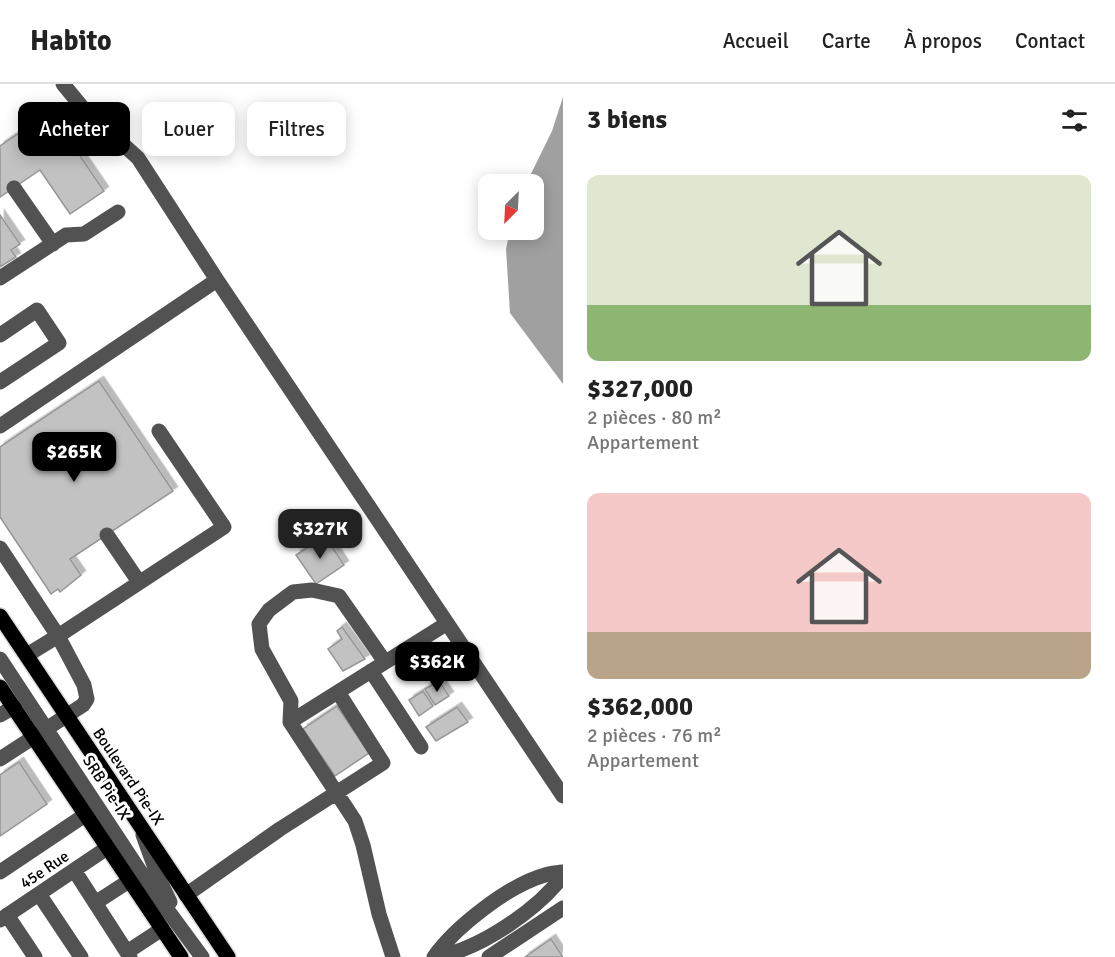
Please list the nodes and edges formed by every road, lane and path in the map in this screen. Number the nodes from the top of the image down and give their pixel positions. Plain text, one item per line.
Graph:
1 (63, 84) edge
2 (14, 188) dead end
3 (118, 212) dead end
4 (53, 244) junction
5 (0, 278) edge
6 (217, 280) junction
7 (0, 335) edge
8 (0, 382) edge
9 (0, 426) edge
10 (159, 430) dead end
11 (107, 535) dead end
12 (0, 548) edge
13 (139, 582) junction
14 (0, 616) edge
15 (447, 624) junction
16 (58, 636) junction
17 (27, 655) junction
18 (0, 659) edge
19 (385, 662) junction
20 (370, 671) junction
21 (0, 687) edge
22 (338, 692) junction
23 (4, 715) edge
24 (67, 715) junction
25 (290, 722) junction
26 (47, 728) junction
27 (34, 737) junction
28 (421, 747) dead end
29 (0, 759) edge
30 (338, 792) junction
31 (563, 796) edge
32 (85, 815) junction
33 (137, 820) junction
34 (107, 848) junction
35 (74, 870) junction
36 (0, 872) edge
37 (563, 874) edge
38 (129, 881) junction
39 (39, 894) junction
40 (186, 895) junction
41 (95, 903) junction
42 (563, 908) edge
43 (4, 918) edge
44 (162, 929) junction
45 (186, 934) junction
46 (128, 954) edge
47 (35, 957) edge
48 (81, 957) edge
49 (181, 957) edge
50 (202, 957) edge
51 (228, 957) edge
52 (393, 957) edge
53 (435, 957) edge
54 (489, 957) edge

1 - 6 street
2 - 4 street
3 - 4 street
4 - 5 street
6 - 9 street
6 - 15 street
7 - 8 street
10 - 13 street
11 - 13 street
12 - 16 street
13 - 16 street
14 - 17 main road, Boulevard Pie-IX
15 - 19 street
15 - 31 street
16 - 17 street
16 - 24 street
17 - 24 main road, Boulevard Pie-IX
18 - 26 street, SRB Pie-IX
19 - 20 street
19 - 25 street
20 - 22 street
20 - 28 street
21 - 23 main road
22 - 25 street
22 - 30 street
23 - 27 main road
24 - 26 street
24 - 33 main road, Boulevard Pie-IX
25 - 30 street
26 - 27 street
26 - 45 street, SRB Pie-IX
27 - 29 street
27 - 32 main road
30 - 40 street
30 - 52 street
32 - 34 main road
32 - 36 street
33 - 40 main road, Boulevard Pie-IX
33 - 45 street, SRB Pie-IX
34 - 35 street, 45e Rue
34 - 38 main road
35 - 39 street, 45e Rue
35 - 41 street
37 - 53 street
37 - 53 street
38 - 41 street
38 - 44 main road
39 - 43 street, 45e Rue
39 - 48 street
40 - 51 main road, Boulevard Pie-IX
41 - 46 street
42 - 54 street
43 - 47 street
44 - 46 street
44 - 49 main road
45 - 50 street, SRB Pie-IX

